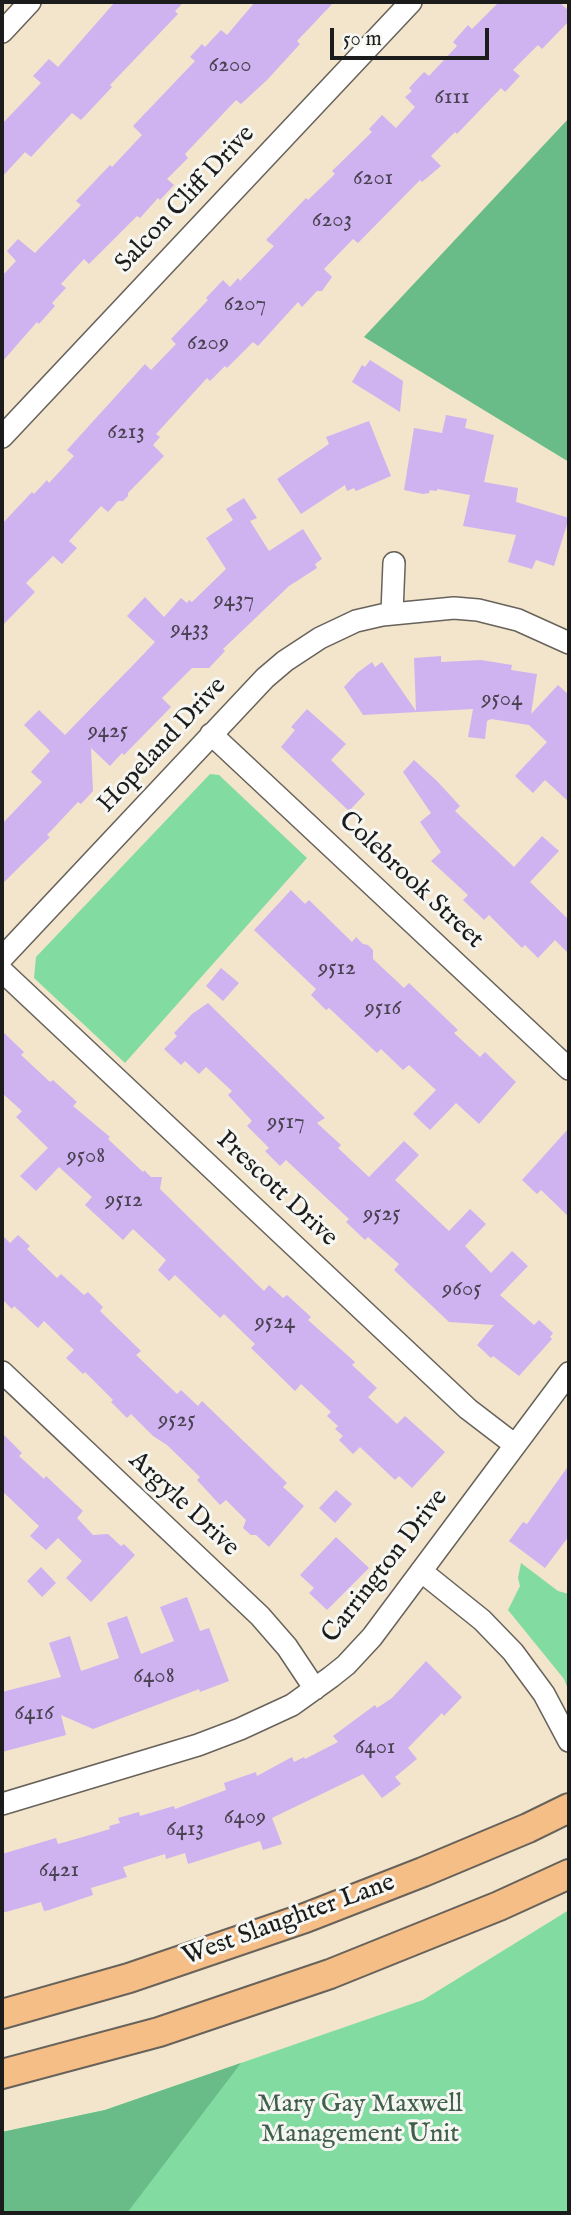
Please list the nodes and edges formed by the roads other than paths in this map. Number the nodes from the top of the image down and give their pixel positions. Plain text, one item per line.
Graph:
1 (30, 2) edge
2 (411, 2) edge
3 (2, 32) edge
4 (2, 437) edge
5 (394, 563) dead end
6 (393, 613) junction
7 (569, 643) edge
8 (211, 734) junction
9 (2, 958) edge
10 (2, 971) edge
11 (569, 1069) edge
12 (2, 1372) edge
13 (569, 1373) edge
14 (515, 1445) junction
15 (421, 1571) junction
16 (315, 1689) junction
17 (569, 1741) edge
18 (2, 1804) edge
19 (569, 1808) edge
20 (569, 1874) edge
21 (2, 2014) edge
22 (2, 2074) edge

1 - 3 street
2 - 4 street, Salcon Cliff Drive
5 - 6 street
6 - 7 street, Hopeland Drive
6 - 8 street, Hopeland Drive
8 - 9 street, Hopeland Drive
8 - 11 street, Colebrook Street
10 - 14 street, Prescott Drive
12 - 16 street, Argyle Drive
13 - 14 street, Carrington Drive
14 - 15 street, Carrington Drive
15 - 16 street, Carrington Drive
15 - 17 street
16 - 18 street, Carrington Drive
19 - 21 main road, West Slaughter Lane
20 - 22 main road

